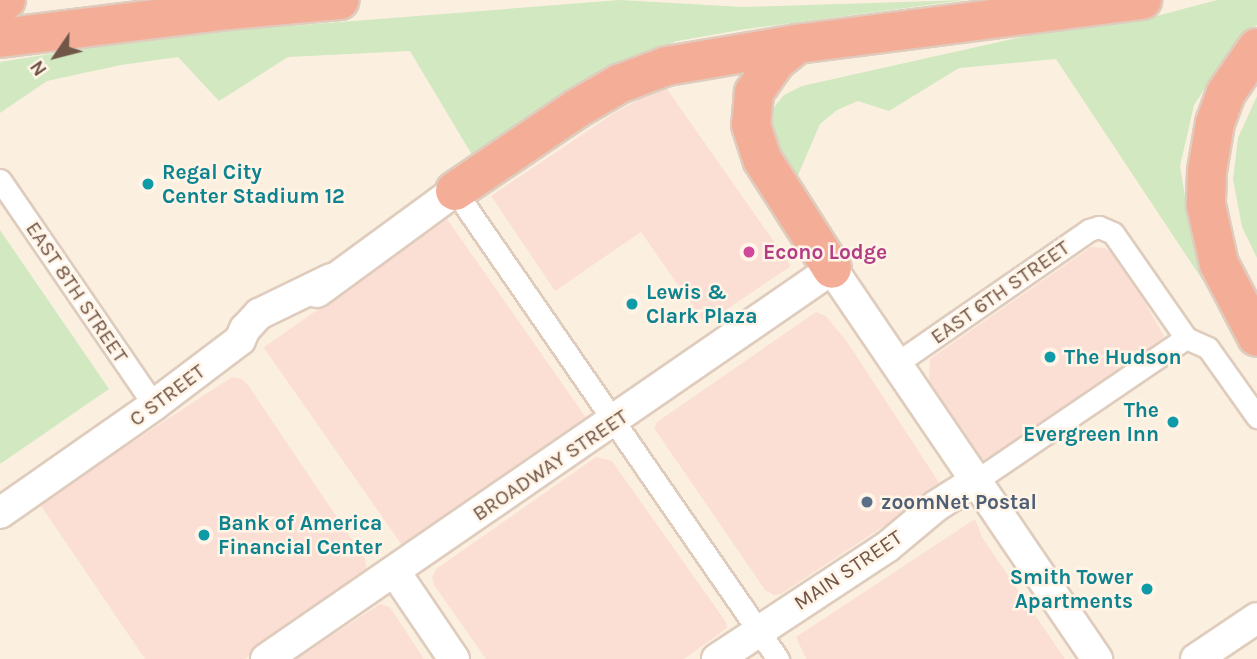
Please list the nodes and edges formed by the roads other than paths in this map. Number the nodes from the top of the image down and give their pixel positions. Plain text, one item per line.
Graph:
1 (6, 0) edge
2 (340, 0) edge
3 (1140, 0) edge
4 (0, 1) edge
5 (0, 38) edge
6 (797, 44) junction
7 (1257, 48) edge
8 (0, 180) edge
9 (455, 191) junction
10 (1214, 234) junction
11 (832, 269) junction
12 (1257, 295) edge
13 (1257, 337) edge
14 (1186, 338) junction
15 (897, 363) junction
16 (155, 405) junction
17 (1257, 417) edge
18 (615, 421) junction
19 (978, 480) junction
20 (0, 513) edge
21 (395, 572) junction
22 (1257, 618) edge
23 (759, 631) junction
24 (266, 659) edge
25 (454, 659) edge
26 (717, 659) edge
27 (778, 659) edge
28 (1097, 659) edge
29 (1196, 659) edge

1 - 4 highway
2 - 5 highway
3 - 6 highway
6 - 9 highway
6 - 11 highway
7 - 10 highway
8 - 16 street, EAST 8TH STREET
9 - 16 street, C STREET
9 - 18 street
10 - 12 highway
10 - 13 highway
11 - 15 street
11 - 18 street, BROADWAY STREET
14 - 15 street, EAST 6TH STREET
14 - 17 street
14 - 19 street, MAIN STREET
15 - 19 street
16 - 20 street, C STREET
18 - 21 street, BROADWAY STREET
18 - 23 street
19 - 23 street, MAIN STREET
19 - 28 street
21 - 24 street, BROADWAY STREET
21 - 25 street
22 - 29 street
23 - 26 street, MAIN STREET
23 - 27 street

